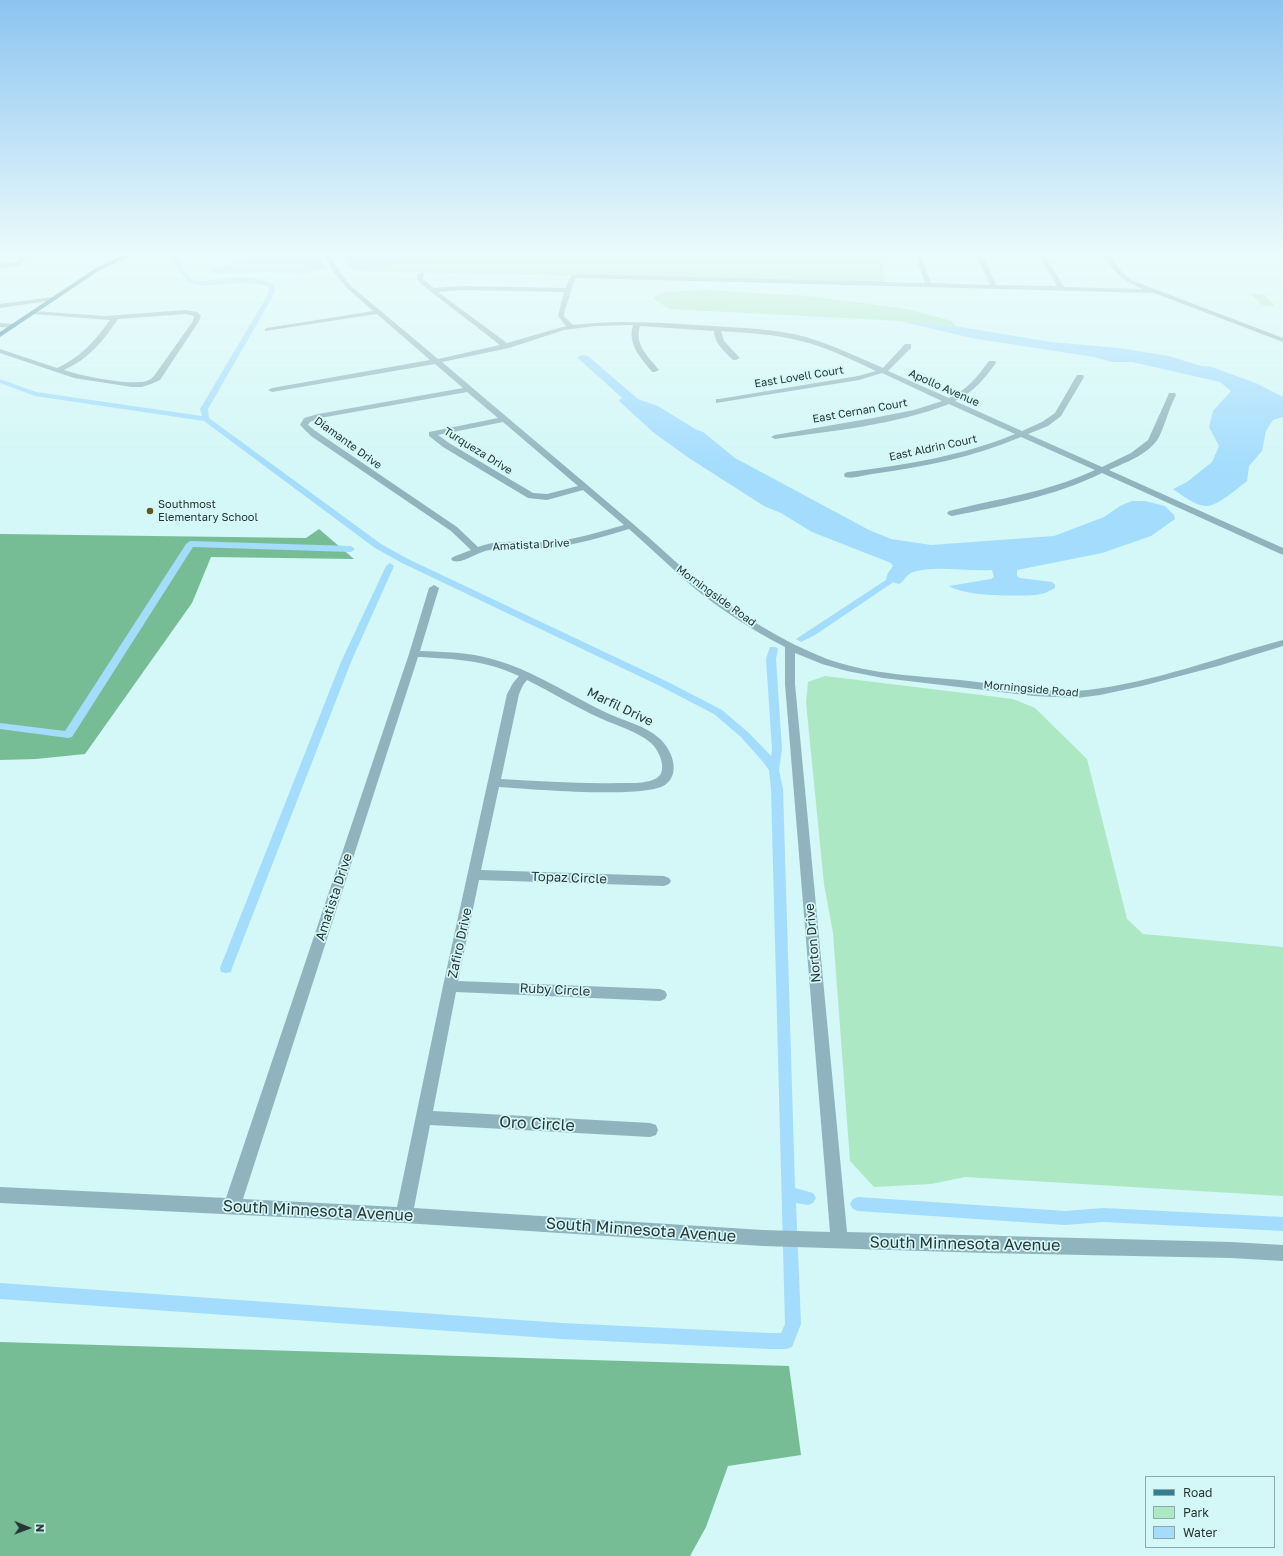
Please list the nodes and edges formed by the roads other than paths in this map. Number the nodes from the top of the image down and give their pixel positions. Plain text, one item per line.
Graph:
1 (637, 324) edge
2 (0, 325) edge
3 (16, 325) edge
4 (110, 325) edge
5 (194, 325) edge
6 (301, 325) edge
7 (395, 325) edge
8 (478, 325) edge
9 (569, 325) edge
10 (593, 325) edge
11 (647, 325) edge
12 (1243, 325) edge
13 (571, 327) junction
14 (11, 328) junction
15 (0, 329) edge
16 (718, 329) junction
17 (267, 330) dead end
18 (0, 335) edge
19 (821, 336) dead end
20 (1283, 340) edge
21 (812, 341) junction
22 (506, 346) junction
23 (908, 346) dead end
24 (0, 351) edge
25 (736, 358) dead end
26 (437, 361) junction
27 (992, 363) dead end
28 (655, 370) dead end
29 (56, 371) junction
30 (882, 371) junction
31 (1080, 377) dead end
32 (469, 389) junction
33 (272, 390) dead end
34 (1172, 395) dead end
35 (719, 401) dead end
36 (947, 401) junction
37 (504, 419) junction
38 (1021, 434) junction
39 (776, 437) dead end
40 (1102, 471) junction
41 (848, 475) dead end
42 (584, 487) junction
43 (952, 513) dead end
44 (631, 526) junction
45 (476, 550) junction
46 (1283, 552) edge
47 (456, 559) dead end
48 (434, 588) dead end
49 (1283, 643) edge
50 (790, 646) junction
51 (414, 654) junction
52 (526, 676) junction
53 (494, 783) junction
54 (474, 875) junction
55 (664, 881) dead end
56 (450, 986) junction
57 (660, 996) dead end
58 (424, 1118) junction
59 (650, 1130) dead end
60 (0, 1195) edge
61 (232, 1206) junction
62 (404, 1215) junction
63 (839, 1241) junction
64 (1283, 1253) edge

1 - 28 street
2 - 14 street
3 - 14 main road
4 - 29 street
5 - 29 street
6 - 17 street
7 - 26 street, Morningside Road
8 - 22 street
9 - 13 street
10 - 13 street, Apollo Avenue
11 - 16 street, Apollo Avenue
12 - 20 street
13 - 22 street, Apollo Avenue
14 - 15 street
14 - 18 main road
16 - 21 street, Apollo Avenue
16 - 25 street
19 - 21 street
21 - 30 street, Apollo Avenue
22 - 26 street, Apollo Avenue
23 - 30 street
24 - 29 street
26 - 32 street, Morningside Road
26 - 33 street, Apollo Avenue
27 - 36 street, East Cernan Court
30 - 35 street, East Lovell Court
30 - 36 street, Apollo Avenue
31 - 38 street, East Aldrin Court
32 - 37 street, Morningside Road
32 - 45 street, Diamante Drive
34 - 40 street
36 - 38 street, Apollo Avenue
36 - 39 street, East Cernan Court
37 - 42 street, Morningside Road
37 - 42 street, Turqueza Drive
38 - 40 street, Apollo Avenue
38 - 41 street, East Aldrin Court
40 - 43 street
40 - 46 street, Apollo Avenue
42 - 44 street, Morningside Road
44 - 45 street, Amatista Drive
44 - 50 street, Morningside Road
45 - 47 street, Amatista Drive
48 - 51 street, Amatista Drive
49 - 50 street, Morningside Road
50 - 63 street, Norton Drive
51 - 52 street, Marfil Drive
51 - 61 street, Amatista Drive
52 - 53 street, Zafiro Drive
52 - 53 street, Marfil Drive
53 - 54 street, Zafiro Drive
54 - 55 street, Topaz Circle
54 - 56 street, Zafiro Drive
56 - 57 street, Ruby Circle
56 - 58 street, Zafiro Drive
58 - 59 street, Oro Circle
58 - 62 street, Zafiro Drive
60 - 61 street, South Minnesota Avenue
61 - 62 street, South Minnesota Avenue
62 - 63 street, South Minnesota Avenue
63 - 64 street, South Minnesota Avenue

